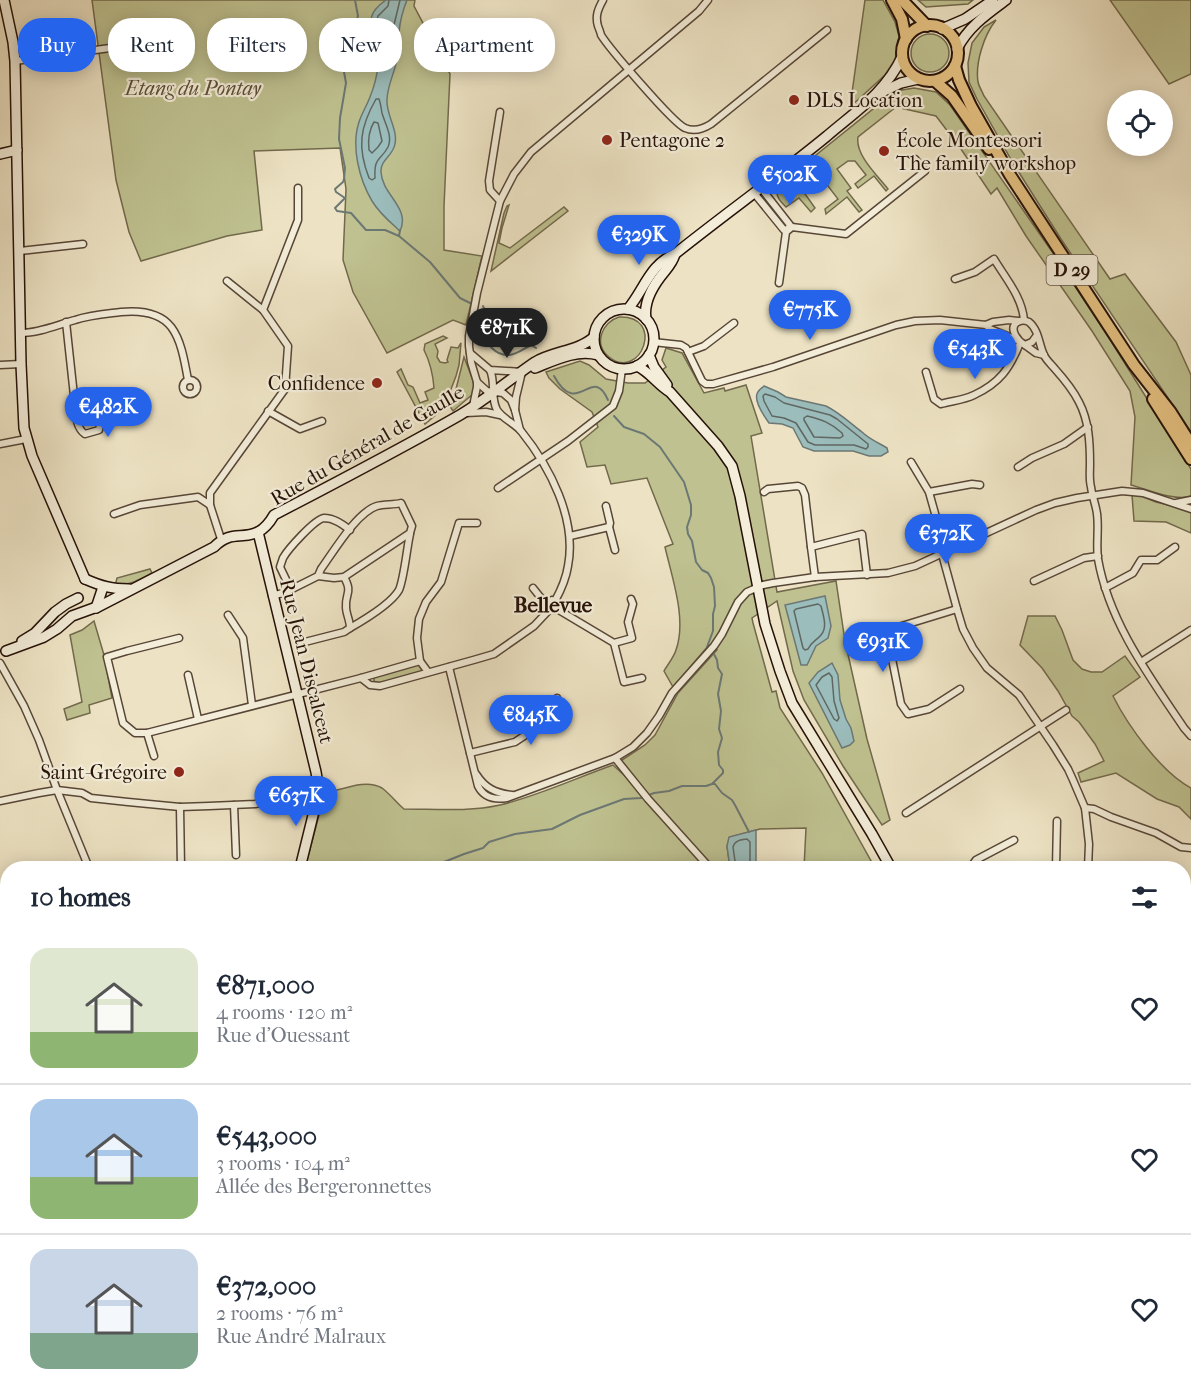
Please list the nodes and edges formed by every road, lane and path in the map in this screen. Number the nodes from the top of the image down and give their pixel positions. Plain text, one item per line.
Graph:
1 (4, 0) edge
2 (603, 0) edge
3 (708, 0) edge
4 (892, 0) edge
5 (902, 0) edge
6 (993, 0) edge
7 (1006, 0) edge
8 (927, 26) junction
9 (942, 29) junction
10 (827, 30) dead end
11 (906, 39) junction
12 (108, 48) edge
13 (957, 49) junction
14 (902, 57) junction
15 (15, 61) junction
16 (955, 66) junction
17 (629, 69) junction
18 (918, 79) junction
19 (935, 81) junction
20 (878, 94) junction
21 (500, 112) dead end
22 (17, 150) junction
23 (0, 154) edge
24 (915, 159) dead end
25 (1010, 175) junction
26 (298, 188) dead end
27 (758, 190) junction
28 (500, 201) junction
29 (788, 229) junction
30 (83, 244) dead end
31 (20, 251) junction
32 (675, 254) junction
33 (955, 279) dead end
34 (227, 281) dead end
35 (779, 283) dead end
36 (628, 309) junction
37 (263, 310) junction
38 (646, 319) junction
39 (1021, 321) junction
40 (66, 322) junction
41 (734, 323) dead end
42 (986, 325) junction
43 (21, 333) junction
44 (1037, 335) junction
45 (594, 337) junction
46 (653, 342) junction
47 (1021, 343) junction
48 (688, 352) junction
49 (470, 353) junction
50 (598, 355) junction
51 (649, 355) junction
52 (1044, 355) junction
53 (21, 364) junction
54 (0, 365) edge
55 (1134, 365) junction
56 (637, 366) junction
57 (622, 369) junction
58 (490, 370) junction
59 (522, 372) junction
60 (926, 372) dead end
61 (188, 380) dead end
62 (477, 382) junction
63 (494, 392) junction
64 (670, 392) junction
65 (472, 406) junction
66 (515, 410) junction
67 (268, 411) junction
68 (462, 413) junction
69 (76, 414) dead end
70 (500, 415) junction
71 (322, 421) dead end
72 (1169, 426) junction
73 (1088, 427) junction
74 (520, 430) junction
75 (26, 439) junction
76 (0, 444) edge
77 (1191, 444) edge
78 (1191, 453) edge
79 (1191, 459) edge
80 (540, 460) junction
81 (911, 462) dead end
82 (1018, 467) dead end
83 (980, 485) dead end
84 (498, 488) dead end
85 (764, 492) dead end
86 (929, 492) junction
87 (1094, 497) junction
88 (1191, 501) edge
89 (1172, 503) junction
90 (210, 505) junction
91 (606, 506) dead end
92 (1191, 509) edge
93 (114, 514) dead end
94 (477, 523) dead end
95 (609, 526) junction
96 (350, 530) junction
97 (258, 532) junction
98 (410, 533) junction
99 (570, 536) junction
100 (221, 539) junction
101 (811, 547) junction
102 (1175, 547) dead end
103 (615, 550) dead end
104 (942, 554) junction
105 (1098, 556) junction
106 (867, 574) junction
107 (318, 576) junction
108 (344, 577) junction
109 (814, 577) junction
110 (85, 579) junction
111 (1034, 581) dead end
112 (103, 587) junction
113 (757, 587) junction
114 (533, 588) dead end
115 (1106, 588) junction
116 (131, 589) junction
117 (291, 590) junction
118 (272, 596) junction
119 (78, 598) junction
120 (632, 599) dead end
121 (553, 605) junction
122 (95, 608) junction
123 (957, 609) junction
124 (228, 615) dead end
125 (350, 628) junction
126 (1191, 630) edge
127 (179, 638) dead end
128 (301, 643) dead end
129 (614, 643) junction
130 (3, 651) edge
131 (420, 661) junction
132 (1141, 662) junction
133 (0, 663) edge
134 (449, 667) junction
135 (428, 672) junction
136 (188, 675) dead end
137 (361, 678) junction
138 (642, 678) dead end
139 (960, 689) dead end
140 (297, 694) junction
141 (557, 698) dead end
142 (252, 705) junction
143 (1066, 710) dead end
144 (198, 719) junction
145 (1191, 723) edge
146 (1041, 727) junction
147 (1184, 728) junction
148 (147, 733) junction
149 (1191, 736) edge
150 (470, 753) junction
151 (154, 756) dead end
152 (615, 758) junction
153 (57, 790) junction
154 (319, 792) junction
155 (0, 801) edge
156 (234, 805) junction
157 (180, 807) junction
158 (1085, 808) junction
159 (906, 813) dead end
160 (1057, 821) dead end
161 (1014, 840) dead end
162 (1191, 848) edge
163 (236, 855) dead end
164 (86, 861) edge
165 (181, 861) edge
166 (302, 861) edge
167 (704, 861) edge
168 (887, 861) edge
169 (975, 861) edge
170 (1056, 861) edge
171 (1088, 861) edge

1 - 15 main road
2 - 17 street
3 - 17 street
4 - 11 main road
5 - 8 main road
6 - 9 main road
7 - 13 main road
8 - 9 main road
8 - 11 main road
9 - 13 main road
10 - 17 street
11 - 14 main road
12 - 15 street
13 - 16 main road
14 - 18 main road
14 - 20 main road
15 - 22 main road
16 - 19 main road
16 - 25 main road, D 29
17 - 28 street
18 - 19 main road
18 - 20 main road
19 - 25 main road, D 29
20 - 27 main road
21 - 28 street
22 - 23 main road
22 - 31 main road
24 - 29 street
25 - 55 main road, D 29
26 - 37 street
27 - 29 street
27 - 32 main road
28 - 49 street
29 - 35 street
30 - 31 street
31 - 43 main road
32 - 36 main road
32 - 38 main road
33 - 39 street
34 - 37 street
36 - 38 main road
36 - 45 main road
37 - 67 street
38 - 46 main road
39 - 42 street
39 - 44 street
39 - 47 street
40 - 43 street
40 - 61 street
40 - 69 street
41 - 48 street
42 - 47 street
42 - 48 street
43 - 53 main road
44 - 47 street
44 - 52 street
45 - 50 main road
45 - 59 main road, Rue du Général de Gaulle
46 - 48 street
46 - 51 main road
47 - 52 street
47 - 60 street
49 - 58 street
49 - 62 street
50 - 57 main road
50 - 59 main road, Rue du Général de Gaulle
51 - 56 main road
51 - 64 main road
52 - 73 street
53 - 54 street
53 - 75 main road
55 - 72 main road, D 29
55 - 77 main road, D 29
56 - 57 main road
56 - 64 main road
57 - 80 street
58 - 59 street
58 - 63 street
59 - 63 main road, Rue du Général de Gaulle
59 - 66 street
62 - 63 street
62 - 65 street
63 - 65 main road, Rue du Général de Gaulle
63 - 66 street
63 - 70 street
64 - 113 main road
65 - 68 main road, Rue du Général de Gaulle
66 - 74 street
67 - 71 street
67 - 90 street
68 - 70 street
68 - 97 main road, Rue du Général de Gaulle
70 - 74 street
72 - 78 main road
72 - 79 main road, D 29
73 - 82 street
73 - 87 street
74 - 80 street
75 - 76 street
75 - 110 main road
80 - 84 street
80 - 99 street
81 - 86 street
83 - 86 street
85 - 101 street
86 - 104 street
87 - 89 street
87 - 104 street
87 - 105 street
88 - 89 street
89 - 92 street
90 - 93 street
90 - 100 street
91 - 95 street
94 - 131 street
95 - 99 street
95 - 103 street
96 - 98 street
96 - 107 street
96 - 117 street
97 - 100 main road
97 - 118 main road, Rue Jean Discalceat
98 - 108 street
98 - 125 street
99 - 121 street
100 - 116 main road
101 - 106 street
101 - 109 street
102 - 115 street
104 - 106 street
104 - 123 street
105 - 111 street
105 - 115 street
106 - 109 street
107 - 108 street
107 - 117 street
108 - 125 street
109 - 113 street
110 - 112 main road
110 - 119 main road
112 - 116 main road
112 - 122 main road
113 - 152 street
113 - 168 main road
114 - 121 street
115 - 132 street
116 - 122 main road
117 - 118 street
118 - 140 main road, Rue Jean Discalceat
119 - 122 main road
119 - 130 main road
120 - 129 street
121 - 129 street
121 - 134 street
122 - 130 main road
123 - 139 street
123 - 146 street
124 - 142 street
125 - 128 street
126 - 132 street
127 - 148 street
129 - 138 street
131 - 135 street
131 - 137 street
132 - 147 street
133 - 153 street
134 - 135 street
134 - 150 street
135 - 137 street
136 - 144 street
137 - 140 street
140 - 142 street
140 - 154 main road, Rue Jean Discalceat
141 - 150 street
142 - 144 street
143 - 146 street
144 - 148 street
145 - 147 street
146 - 158 street
146 - 159 street
147 - 149 street
148 - 151 street
150 - 152 street
152 - 167 street
153 - 155 street
153 - 157 street
153 - 164 street
154 - 156 street
154 - 166 main road, Rue Jean Discalceat
156 - 157 street
156 - 163 street
157 - 165 street
158 - 162 street
158 - 171 street
160 - 170 street
161 - 169 street

